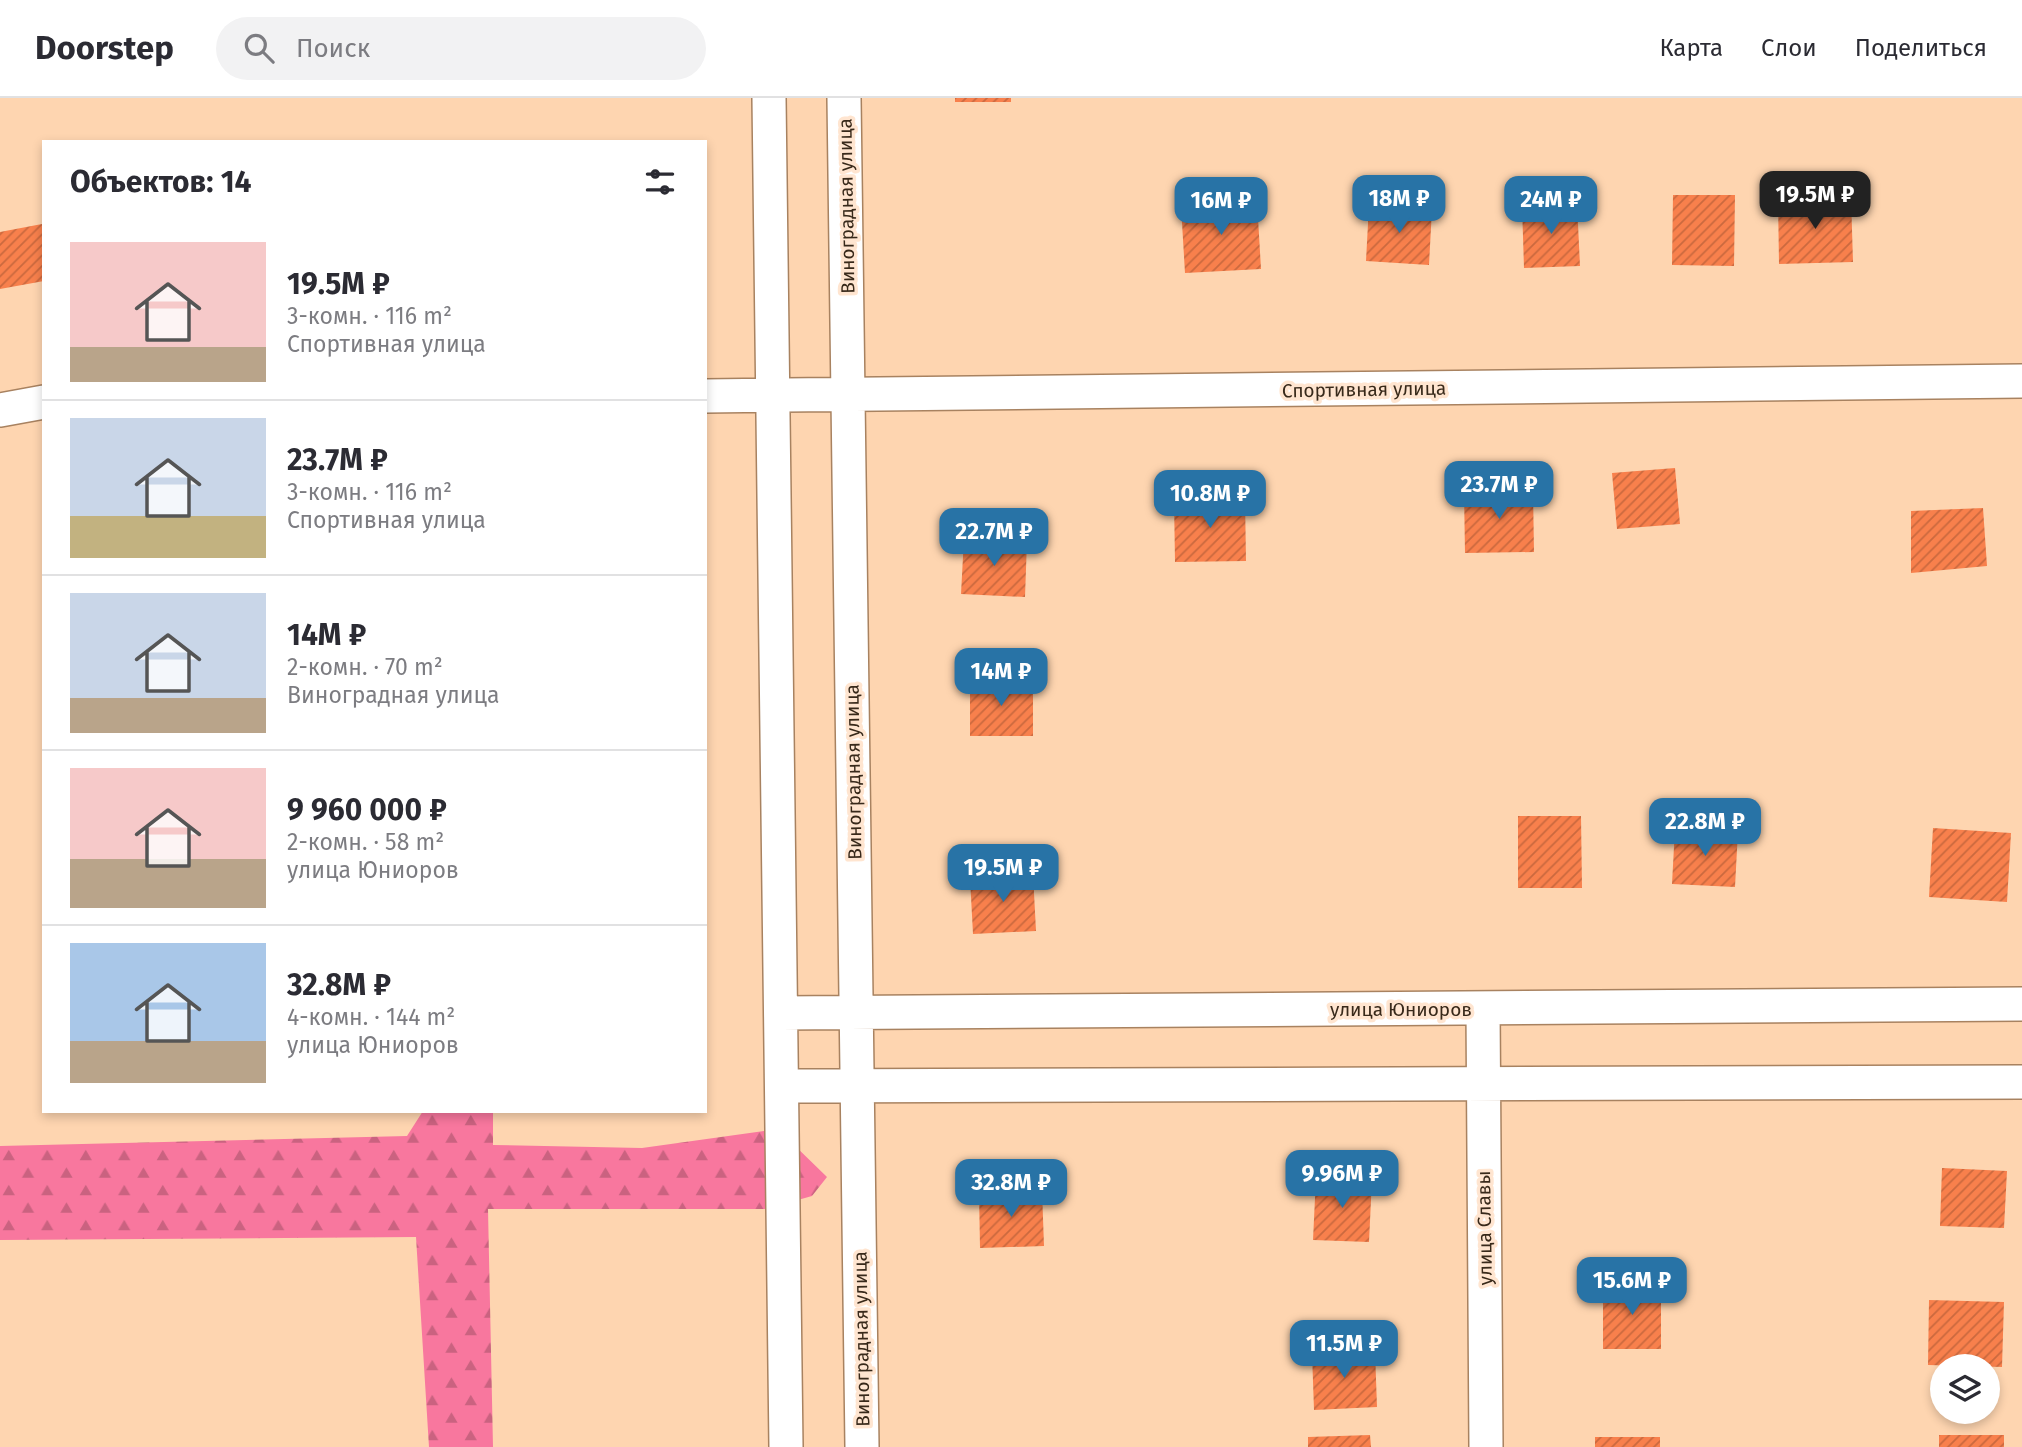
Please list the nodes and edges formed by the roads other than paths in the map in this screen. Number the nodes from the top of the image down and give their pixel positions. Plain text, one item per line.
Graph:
1 (769, 98) edge
2 (844, 98) edge
3 (2022, 381) edge
4 (707, 396) edge
5 (773, 396) junction
6 (848, 396) junction
7 (42, 402) edge
8 (0, 410) edge
9 (2022, 1004) edge
10 (1483, 1008) junction
11 (781, 1013) junction
12 (856, 1013) junction
13 (2022, 1082) edge
14 (1483, 1084) junction
15 (782, 1086) junction
16 (858, 1086) junction
17 (786, 1447) edge
18 (862, 1447) edge
19 (1486, 1447) edge

1 - 5 street
2 - 6 street, Виноградная улица
3 - 6 street, Спортивная улица
4 - 5 street, Спортивная улица
5 - 6 street, Спортивная улица
5 - 11 street
6 - 12 street, Виноградная улица
7 - 8 street
9 - 10 street, улица Юниоров
10 - 12 street, улица Юниоров
10 - 14 street, улица Славы
11 - 12 street, улица Юниоров
11 - 15 street
12 - 16 street, Виноградная улица
13 - 14 street
14 - 16 street
14 - 19 street, улица Славы
15 - 16 street
15 - 17 street
16 - 18 street, Виноградная улица

